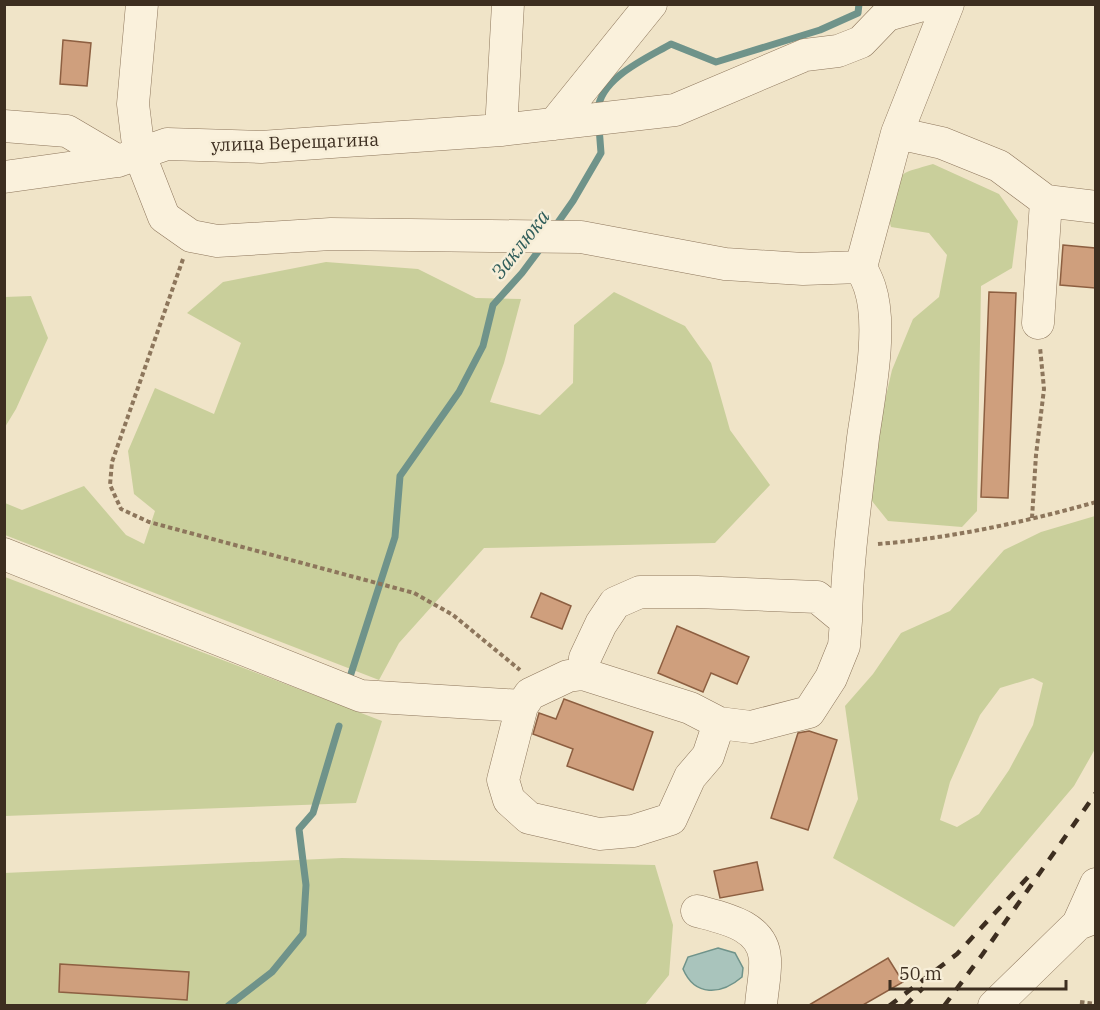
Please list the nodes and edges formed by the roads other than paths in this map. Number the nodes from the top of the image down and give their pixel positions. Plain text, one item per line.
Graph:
1 (142, 4) edge
2 (508, 4) edge
3 (651, 4) edge
4 (926, 4) edge
5 (948, 4) edge
6 (554, 124) junction
7 (4, 126) edge
8 (501, 130) junction
9 (897, 133) junction
10 (128, 157) junction
11 (4, 177) edge
12 (1046, 201) junction
13 (1095, 207) edge
14 (861, 267) junction
15 (1038, 323) road end
16 (4, 554) edge
17 (846, 621) junction
18 (583, 674) junction
19 (532, 698) junction
20 (719, 723) junction
21 (1095, 884) edge
22 (697, 911) dead end
23 (1090, 921) edge
24 (762, 1005) edge
25 (994, 1005) edge

1 - 10 lane
2 - 8 lane
3 - 6 lane
4 - 6 lane, улица Верещагина
5 - 9 lane
6 - 8 lane, улица Верещагина
7 - 10 lane
8 - 10 lane, улица Верещагина
9 - 12 lane
9 - 14 lane
10 - 11 lane, улица Верещагина
10 - 14 lane
12 - 13 lane
12 - 15 lane
14 - 17 lane
16 - 19 lane
17 - 18 lane
17 - 20 lane
18 - 19 lane
18 - 20 lane
19 - 20 lane
21 - 23 lane
22 - 24 lane
23 - 25 lane

